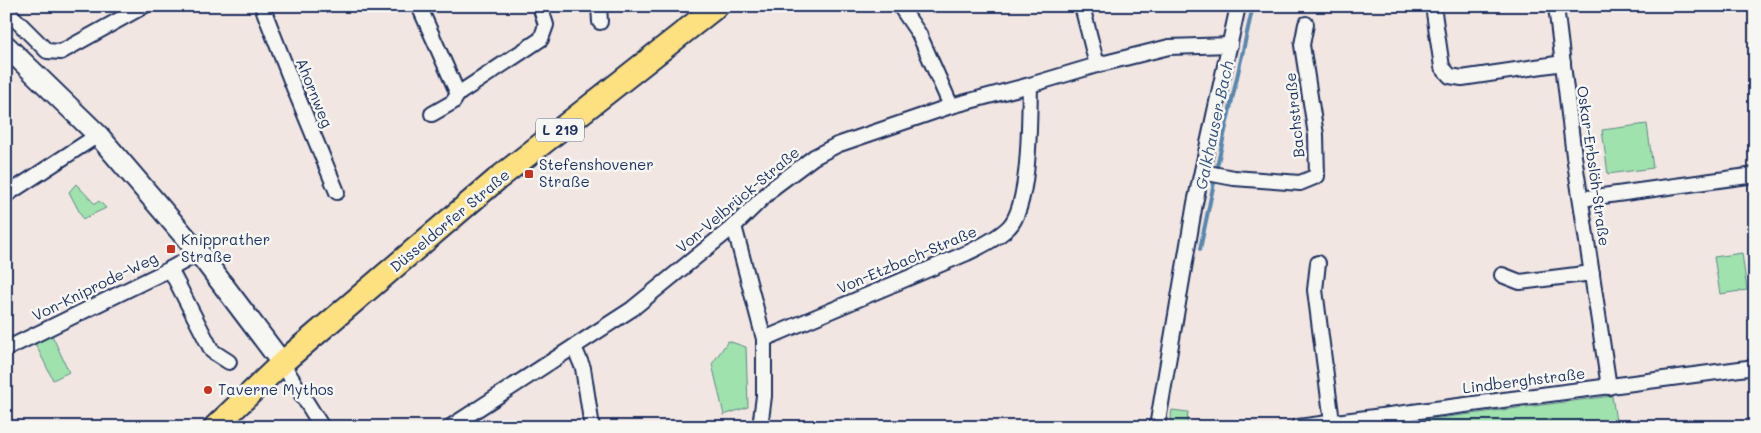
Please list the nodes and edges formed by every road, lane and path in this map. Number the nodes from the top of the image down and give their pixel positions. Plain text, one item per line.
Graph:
1 (262, 6) edge
2 (419, 6) edge
3 (540, 6) edge
4 (598, 6) edge
5 (717, 6) edge
6 (900, 6) edge
7 (1082, 6) edge
8 (1238, 6) edge
9 (1432, 6) edge
10 (1556, 6) edge
11 (139, 8) edge
12 (6, 10) edge
13 (600, 22) dead end
14 (1306, 24) dead end
15 (1230, 45) junction
16 (6, 46) edge
17 (1563, 63) junction
18 (1096, 65) junction
19 (1030, 85) junction
20 (458, 94) junction
21 (951, 106) junction
22 (432, 114) dead end
23 (98, 136) junction
24 (1202, 172) junction
25 (1755, 176) edge
26 (337, 192) dead end
27 (6, 195) edge
28 (1581, 199) junction
29 (734, 226) junction
30 (199, 253) junction
31 (1318, 263) dead end
32 (170, 268) junction
33 (1592, 273) junction
34 (1502, 275) dead end
35 (764, 339) junction
36 (574, 347) junction
37 (6, 349) edge
38 (229, 362) dead end
39 (282, 364) junction
40 (1755, 367) edge
41 (1609, 387) junction
42 (1332, 422) junction
43 (215, 427) edge
44 (322, 427) edge
45 (450, 427) edge
46 (592, 427) edge
47 (760, 427) edge
48 (1157, 427) edge
49 (1298, 427) edge

1 - 26 street, Ahornweg
2 - 20 street
3 - 20 street
4 - 13 street
5 - 39 main road, Düsseldorfer Straße / L 219
6 - 21 street
7 - 18 street
8 - 15 street
9 - 17 street
10 - 17 street, Oskar-Erbslöh-Straße
11 - 12 street
14 - 24 street, Bachstraße
15 - 18 street, Von-Velbrück-Straße
15 - 24 street
16 - 23 main road
17 - 28 street, Oskar-Erbslöh-Straße
18 - 19 street, Von-Velbrück-Straße
19 - 21 street, Von-Velbrück-Straße
19 - 35 street, Von-Etzbach-Straße
20 - 22 street
21 - 29 street, Von-Velbrück-Straße
23 - 27 street
23 - 30 main road
24 - 48 street
25 - 28 street
28 - 33 street, Oskar-Erbslöh-Straße
29 - 35 street
29 - 36 street, Von-Velbrück-Straße
30 - 32 street, Von-Kniprode-Weg
30 - 39 main road
31 - 42 street
32 - 37 street, Von-Kniprode-Weg
32 - 38 street, Von-Kniprode-Weg
33 - 34 street
33 - 41 street, Oskar-Erbslöh-Straße
35 - 47 street
36 - 45 street, Von-Velbrück-Straße
36 - 46 street
39 - 43 main road, Düsseldorfer Straße / L 219
39 - 44 street
40 - 41 street, Lindberghstraße
41 - 42 street, Lindberghstraße
42 - 49 street, Lindberghstraße

